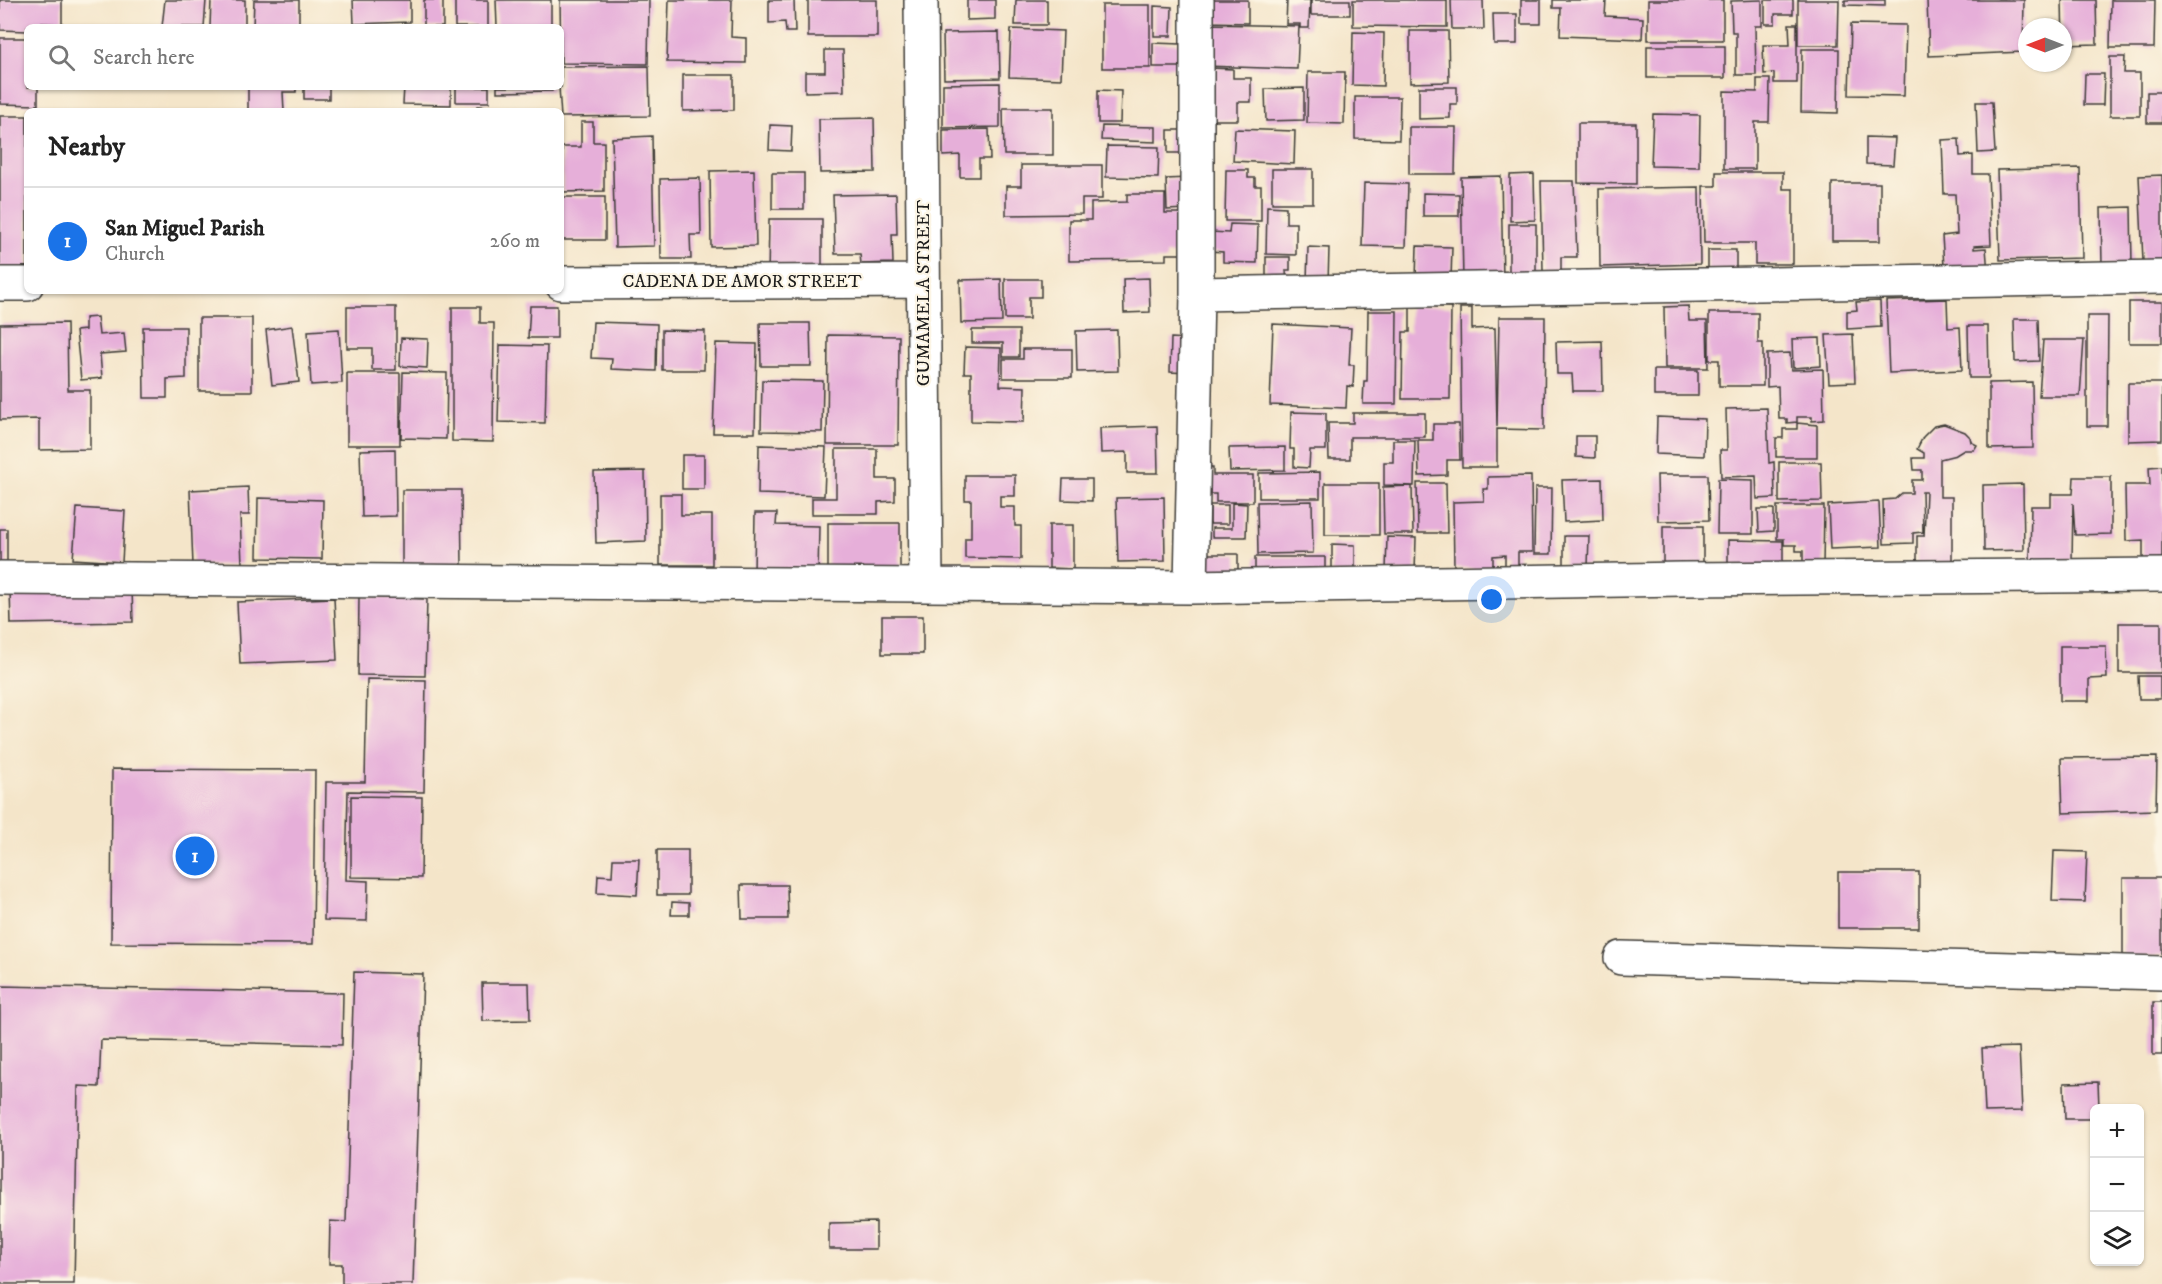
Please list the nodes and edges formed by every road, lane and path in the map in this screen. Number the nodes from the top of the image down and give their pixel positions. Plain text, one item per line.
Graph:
1 (921, 0) edge
2 (1197, 0) edge
3 (2162, 277) edge
4 (923, 281) junction
5 (564, 283) edge
6 (24, 284) edge
7 (0, 285) edge
8 (1197, 294) junction
9 (2162, 575) edge
10 (0, 578) edge
11 (926, 585) junction
12 (1191, 587) junction
13 (1621, 958) dead end
14 (2162, 973) edge

1 - 4 street, GUMAMELA STREET
2 - 8 street
3 - 8 street
4 - 5 street, CADENA DE AMOR STREET
4 - 11 street, GUMAMELA STREET
6 - 7 street
8 - 12 street
9 - 12 street
10 - 11 street
11 - 12 street
13 - 14 street

